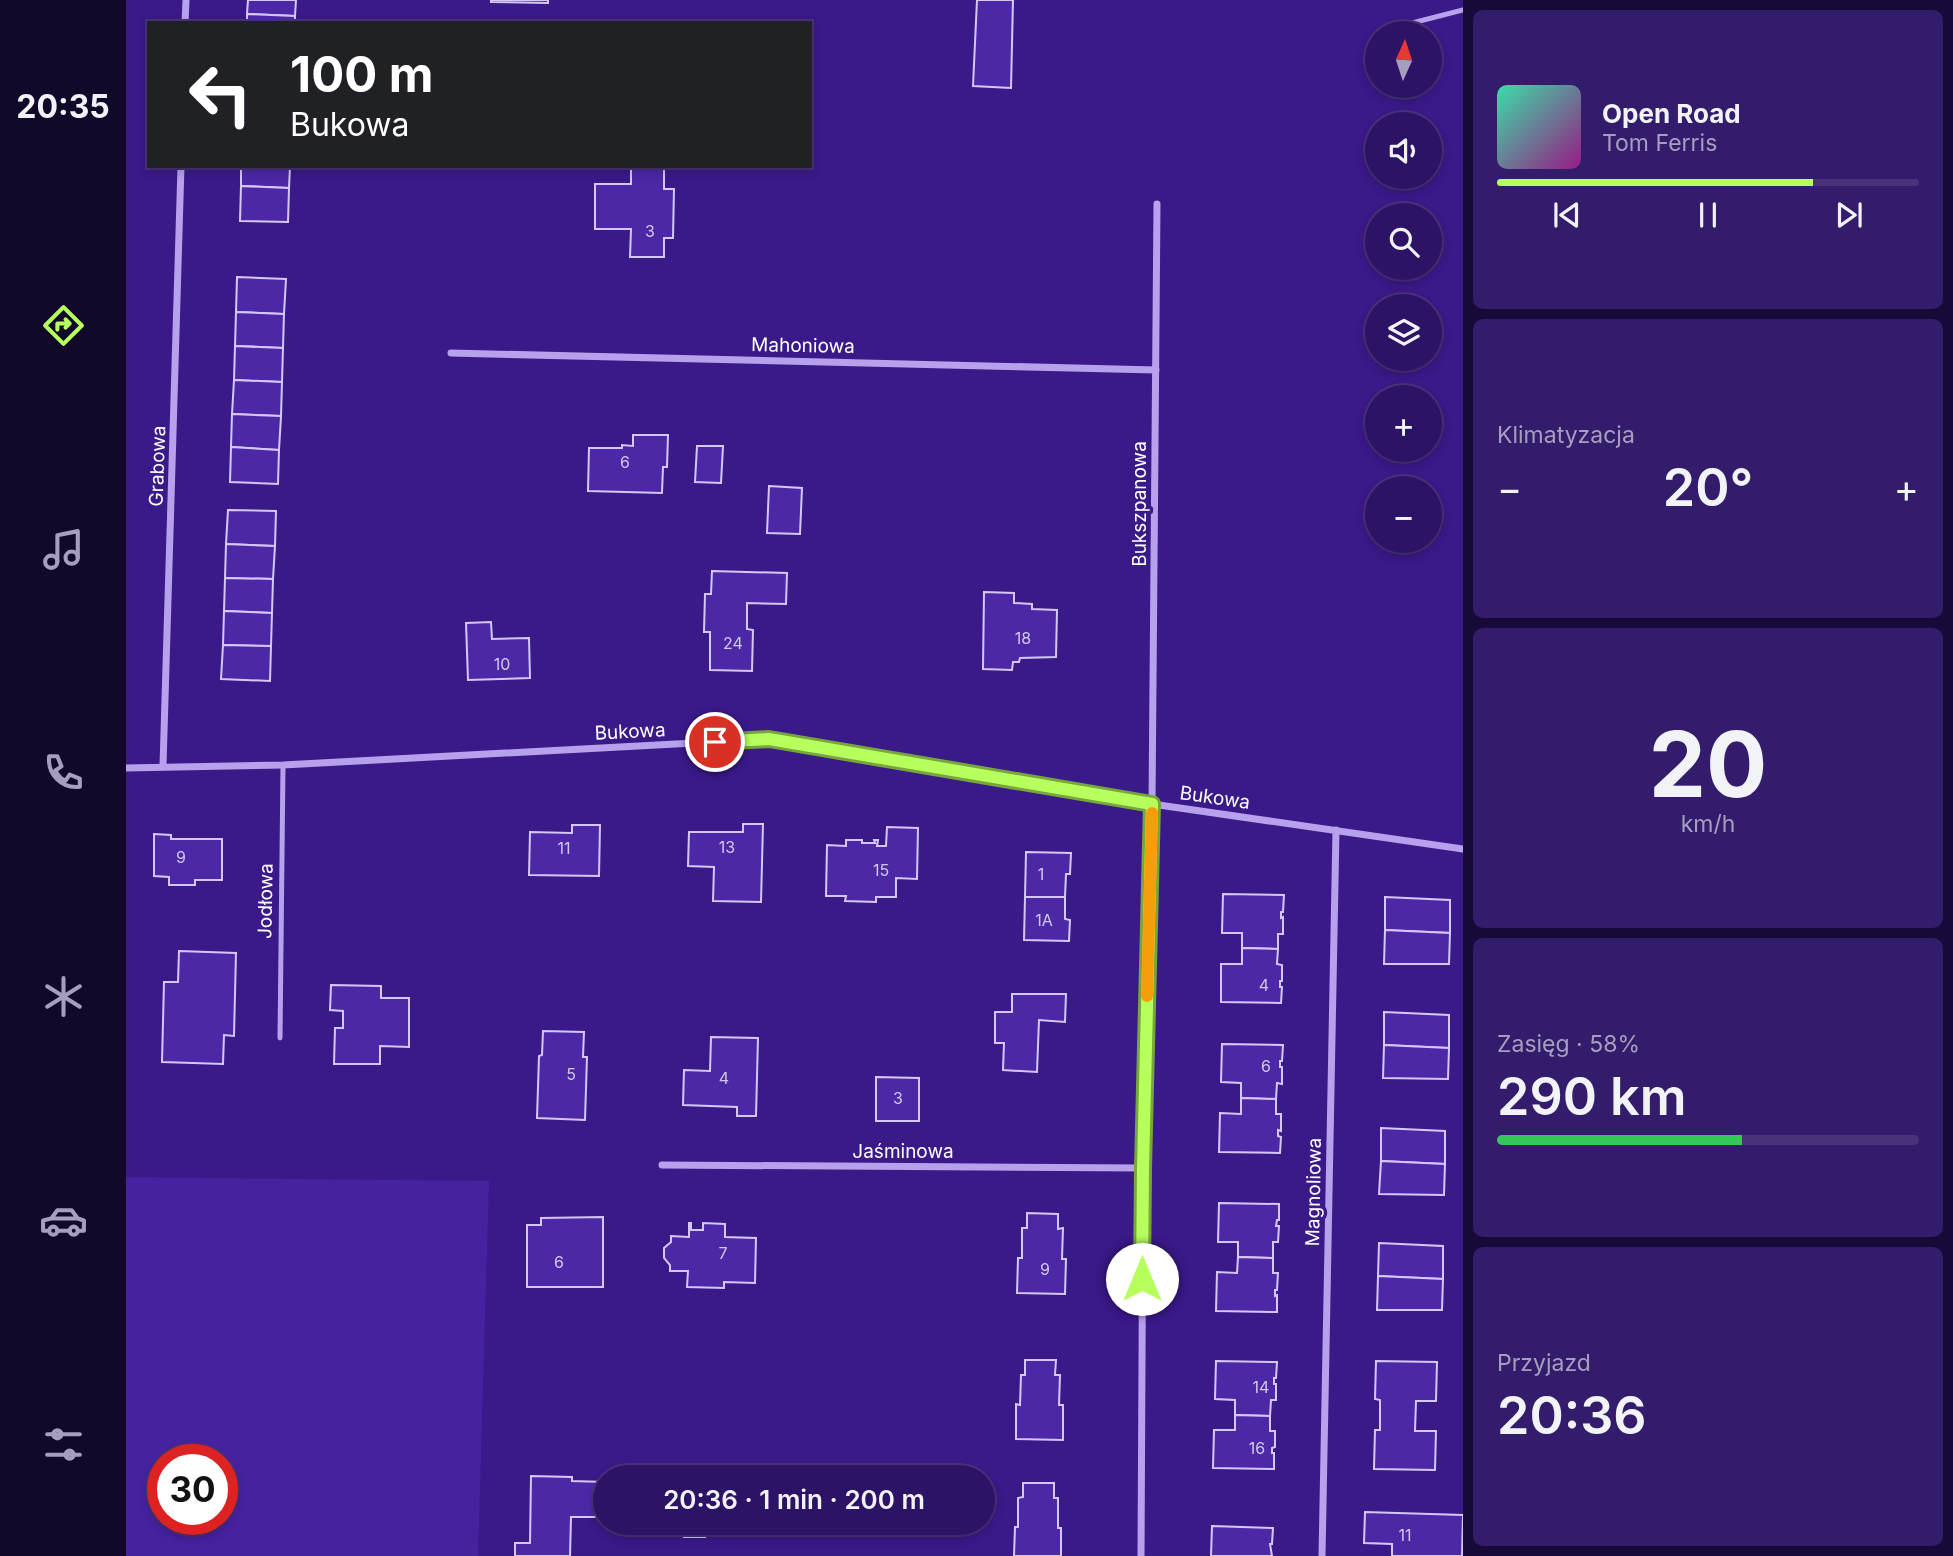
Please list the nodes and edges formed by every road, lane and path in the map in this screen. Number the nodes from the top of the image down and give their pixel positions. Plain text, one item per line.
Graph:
1 (186, 0) edge
2 (1463, 10) edge
3 (185, 21) edge
4 (1420, 21) edge
5 (181, 168) edge
6 (1157, 204) dead end
7 (451, 353) dead end
8 (1156, 370) junction
9 (283, 765) junction
10 (163, 766) junction
11 (126, 768) edge
12 (1152, 804) junction
13 (1336, 830) junction
14 (1463, 849) edge
15 (279, 1038) dead end
16 (662, 1165) dead end
17 (1143, 1168) junction
18 (1141, 1556) edge
19 (1322, 1556) edge

1 - 3 street
2 - 4 lane
5 - 10 street, Grabowa
6 - 8 street, Bukszpanowa
7 - 8 street, Mahoniowa
8 - 12 street, Bukszpanowa
9 - 10 street, Bukowa
9 - 12 street, Bukowa
9 - 15 lane, Jodłowa
10 - 11 street, Bukowa
12 - 13 street, Bukowa
12 - 17 street
13 - 14 street, Bukowa
13 - 19 street, Magnoliowa
16 - 17 street, Jaśminowa
17 - 18 street

